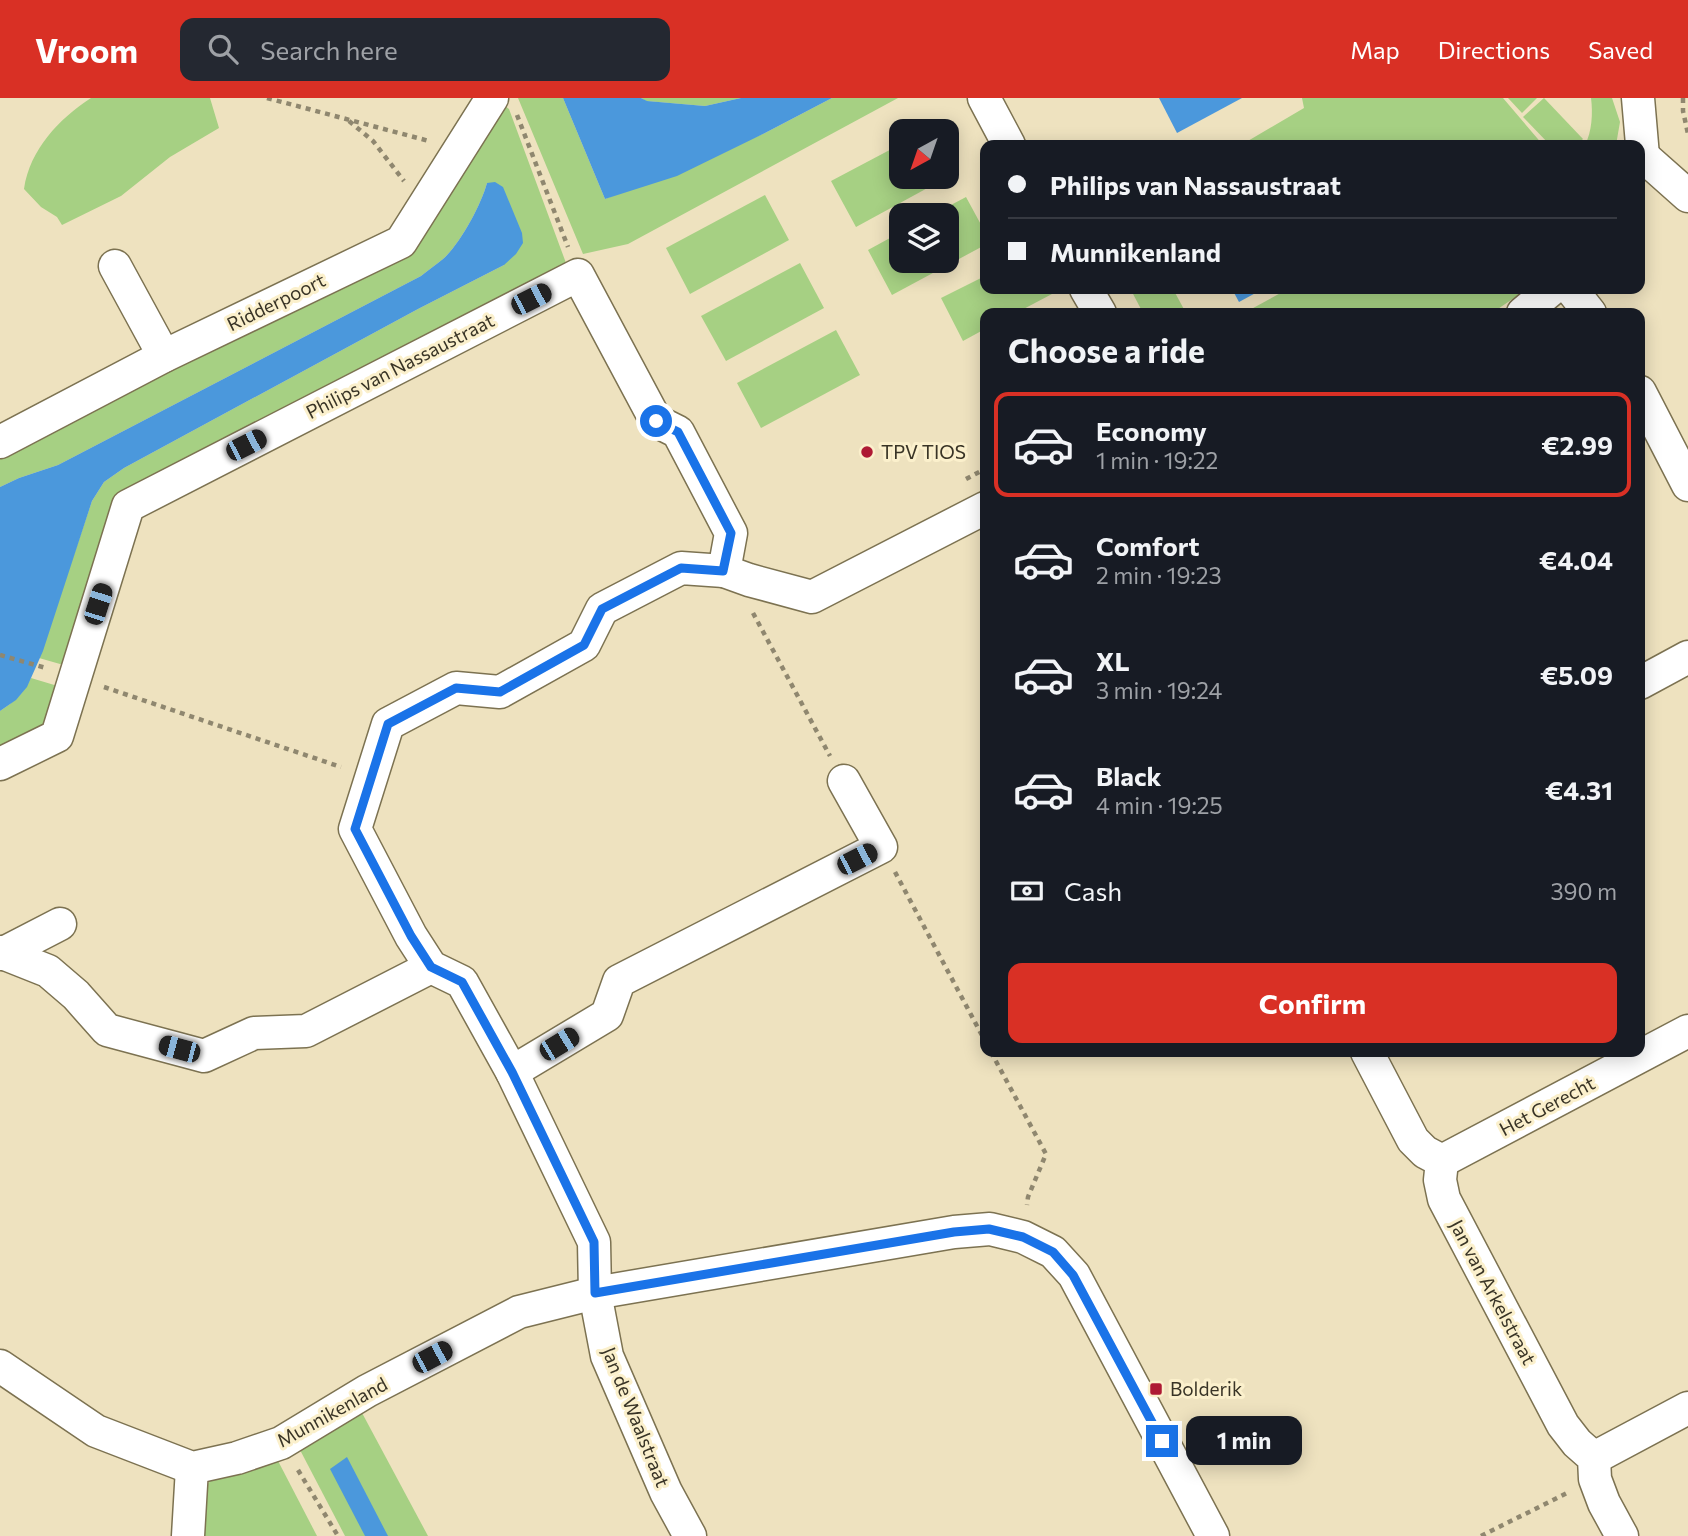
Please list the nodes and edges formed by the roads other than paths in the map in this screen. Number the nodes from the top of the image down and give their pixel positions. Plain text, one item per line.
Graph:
1 (984, 98) edge
2 (1638, 98) edge
3 (503, 104) edge
4 (1006, 140) edge
5 (1641, 140) edge
6 (1645, 161) edge
7 (1688, 196) edge
8 (116, 265) dead end
9 (1546, 294) edge
10 (1575, 294) edge
11 (1530, 308) edge
12 (1586, 308) edge
13 (164, 356) junction
14 (1645, 402) edge
15 (0, 442) edge
16 (1688, 485) edge
17 (980, 511) edge
18 (736, 575) junction
19 (1688, 657) edge
20 (1645, 680) edge
21 (0, 764) edge
22 (844, 781) road end
23 (60, 924) dead end
24 (1, 953) edge
25 (431, 967) junction
26 (1688, 1031) edge
27 (1645, 1054) edge
28 (1370, 1057) edge
29 (1639, 1057) edge
30 (512, 1072) junction
31 (1442, 1161) junction
32 (595, 1293) junction
33 (0, 1366) edge
34 (1688, 1408) edge
35 (192, 1468) junction
36 (1595, 1469) junction
37 (188, 1536) edge
38 (690, 1536) edge
39 (1213, 1536) edge
40 (1622, 1536) edge

1 - 4 street
2 - 5 street
3 - 13 street, Ridderpoort
6 - 7 street
8 - 13 street
9 - 11 street
10 - 12 street
13 - 15 street, Ridderpoort
14 - 16 street
17 - 18 street
18 - 21 street, Philips van Nassaustraat
18 - 25 street
19 - 20 street
22 - 30 street
23 - 24 street
24 - 25 street
25 - 30 street, Jan de Waalstraat
26 - 27 street, Het Gerecht
28 - 31 street
29 - 31 street, Het Gerecht
30 - 32 street, Jan de Waalstraat
31 - 36 street, Jan van Arkelstraat
32 - 35 street, Munnikenland
32 - 38 street, Jan de Waalstraat
32 - 39 street, Munnikenland
33 - 35 street
34 - 36 street
35 - 37 street
36 - 40 street, Jan van Arkelstraat

